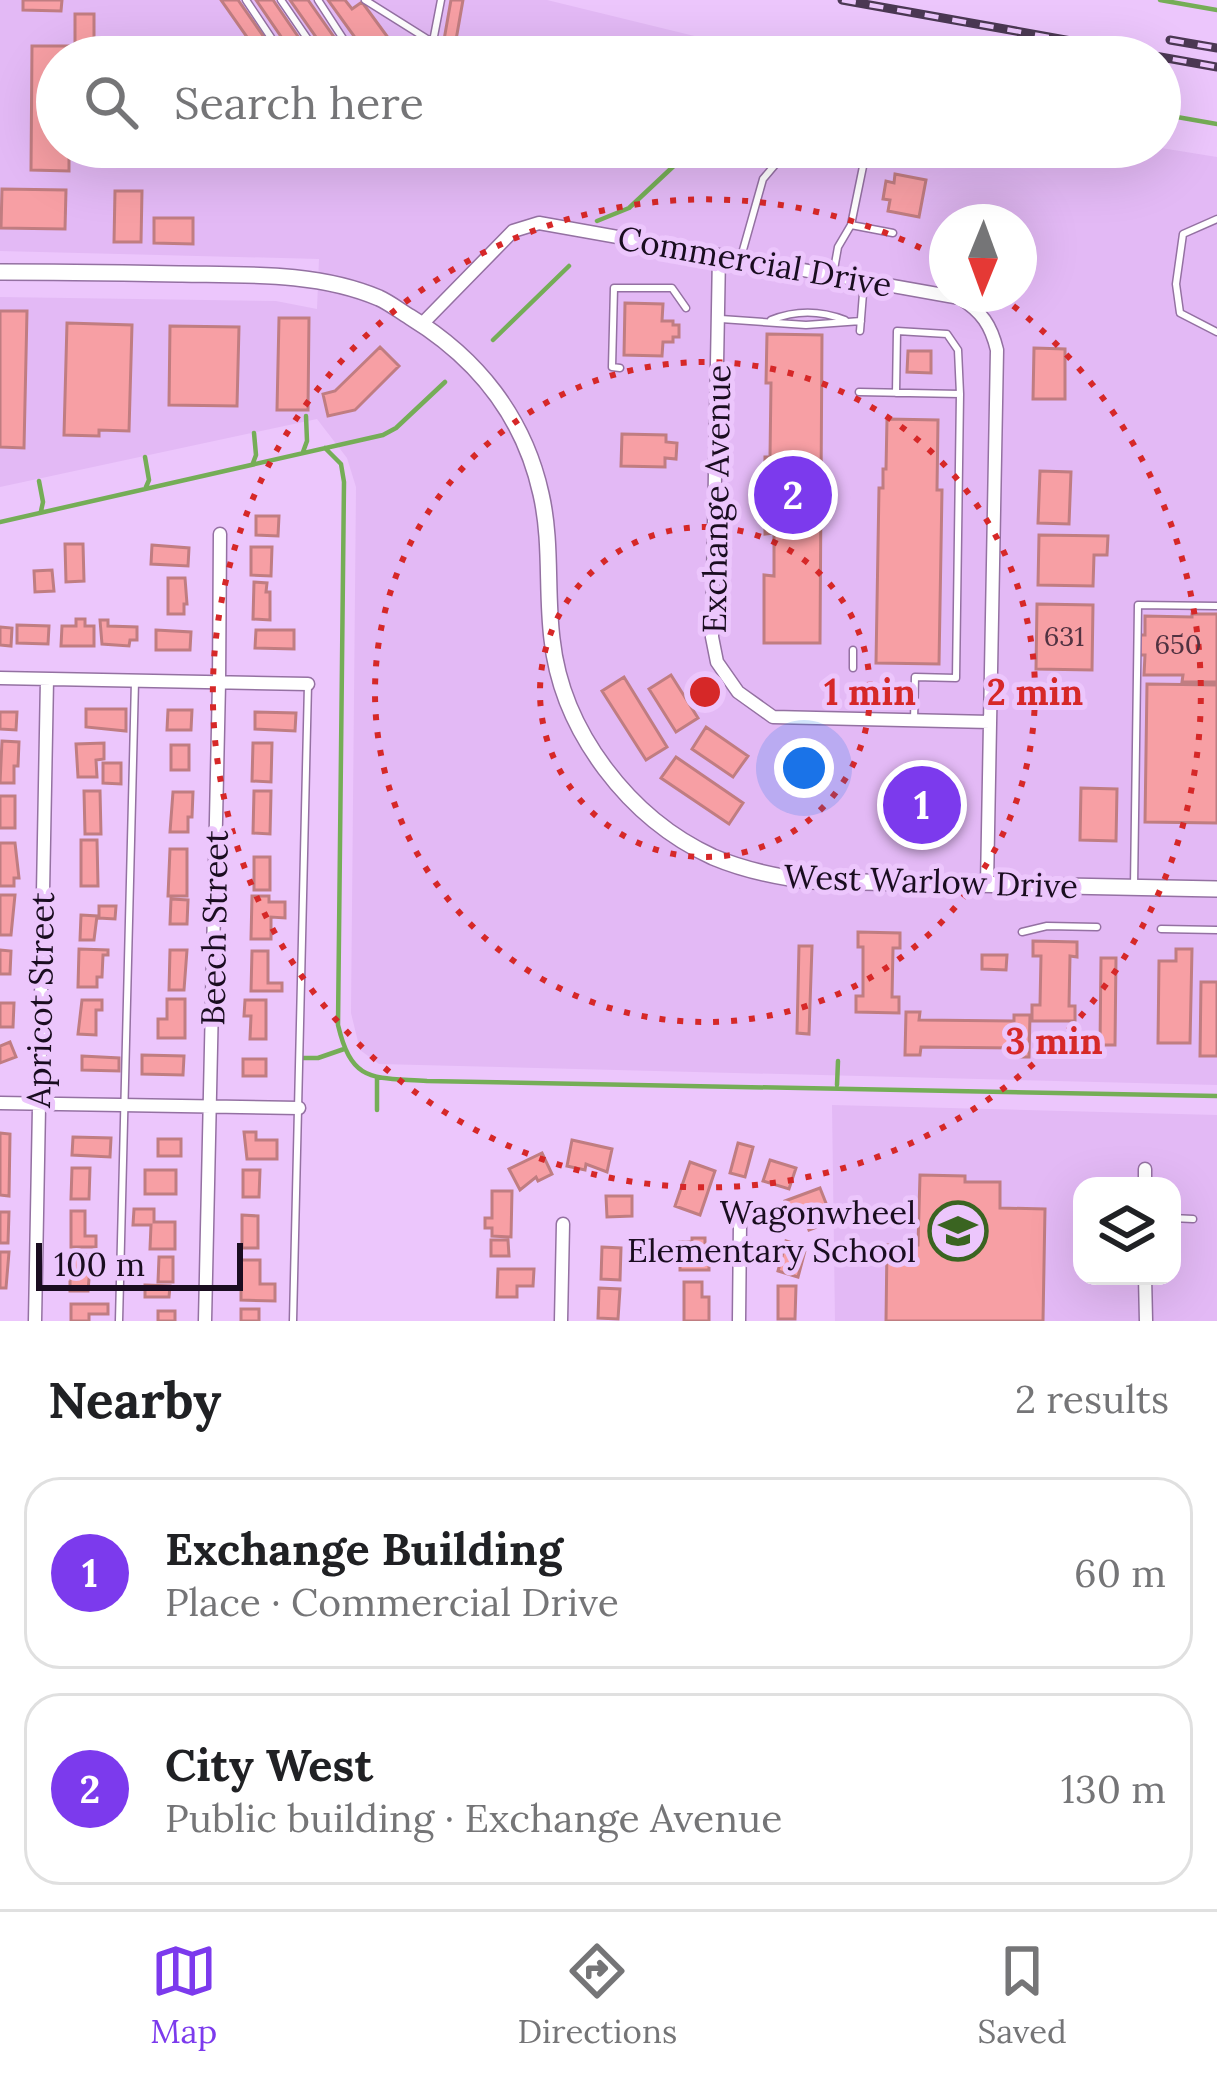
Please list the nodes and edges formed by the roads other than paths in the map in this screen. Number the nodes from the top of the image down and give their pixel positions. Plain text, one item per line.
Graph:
1 (246, 0) edge
2 (281, 0) edge
3 (318, 0) edge
4 (365, 0) edge
5 (441, 0) edge
6 (270, 36) edge
7 (306, 36) edge
8 (341, 36) edge
9 (422, 36) edge
10 (433, 36) edge
11 (773, 168) edge
12 (863, 168) edge
13 (1217, 219) edge
14 (851, 225) junction
15 (893, 232) dead end
16 (719, 255) junction
17 (740, 259) junction
18 (0, 272) edge
19 (833, 275) junction
20 (864, 280) junction
21 (686, 308) dead end
22 (718, 319) junction
23 (861, 321) junction
24 (422, 324) junction
25 (860, 332) dead end
26 (1217, 332) edge
27 (620, 368) dead end
28 (859, 392) dead end
29 (896, 393) junction
30 (960, 394) junction
31 (220, 534) dead end
32 (1217, 606) edge
33 (854, 650) dead end
34 (853, 668) dead end
35 (0, 679) edge
36 (47, 680) junction
37 (135, 681) junction
38 (219, 683) junction
39 (308, 685) joint
40 (914, 720) junction
41 (990, 722) junction
42 (987, 885) junction
43 (1134, 887) junction
44 (1217, 889) edge
45 (1097, 927) dead end
46 (1161, 929) dead end
47 (1217, 930) edge
48 (1022, 932) dead end
49 (0, 1102) edge
50 (38, 1103) junction
51 (123, 1105) junction
52 (209, 1106) junction
53 (298, 1108) junction
54 (1145, 1168) dead end
55 (1145, 1177) edge
56 (1181, 1218) edge
57 (1193, 1219) dead end
58 (740, 1223) dead end
59 (562, 1224) dead end
60 (1145, 1285) edge
61 (34, 1321) edge
62 (119, 1321) edge
63 (205, 1321) edge
64 (293, 1321) edge
65 (561, 1321) edge
66 (739, 1321) edge
67 (1146, 1321) edge

1 - 6 lane
2 - 7 lane
3 - 8 lane
4 - 9 lane
5 - 10 lane
11 - 17 lane
12 - 14 lane
13 - 26 lane
14 - 15 lane
14 - 19 lane
16 - 17 street, Commercial Drive
16 - 22 street, Exchange Avenue
16 - 24 street, Commercial Drive
17 - 19 street, Commercial Drive
18 - 24 street, West Warlow Drive
19 - 20 street, Commercial Drive
20 - 23 lane
20 - 41 street, Commercial Drive
21 - 27 lane
22 - 23 lane
22 - 40 street, Exchange Avenue
23 - 25 lane
24 - 42 street, West Warlow Drive
28 - 29 lane
29 - 30 lane
29 - 30 lane
30 - 40 lane
31 - 38 street, Beech Street
32 - 43 lane
33 - 34 lane
35 - 36 street
36 - 37 street
36 - 50 street, Apricot Street
37 - 38 street
37 - 51 lane
38 - 39 street
38 - 52 street, Beech Street
39 - 53 lane
40 - 41 street, Exchange Avenue
41 - 42 street, Commercial Drive
42 - 43 street, West Warlow Drive
43 - 44 street, West Warlow Drive
45 - 48 lane
46 - 47 lane
49 - 50 street
50 - 51 street
50 - 61 street, Apricot Street
51 - 52 street
51 - 62 lane
52 - 53 street
52 - 63 street, Beech Street
53 - 64 lane
54 - 55 street
56 - 57 lane
58 - 66 street
59 - 65 street
60 - 67 street

